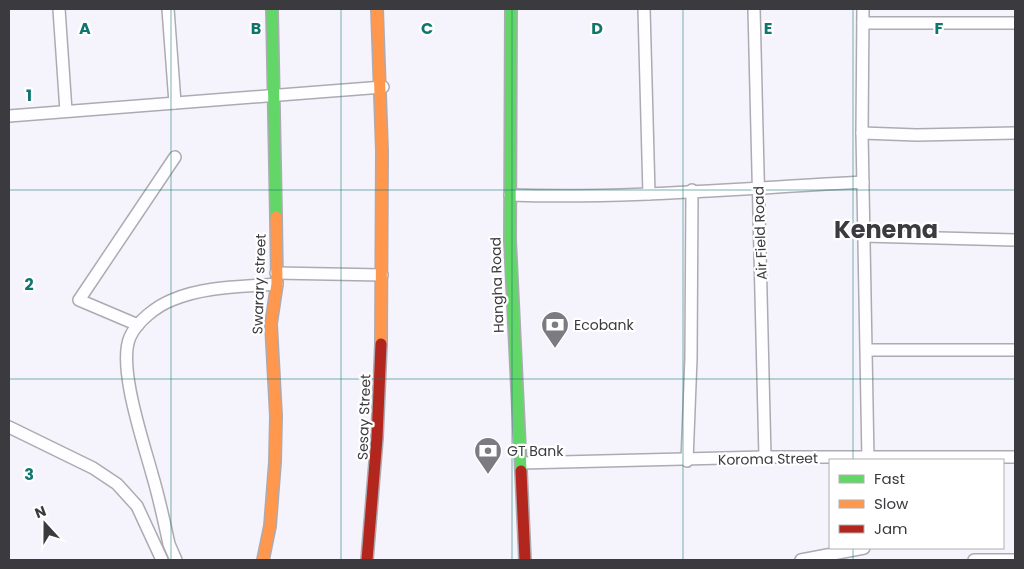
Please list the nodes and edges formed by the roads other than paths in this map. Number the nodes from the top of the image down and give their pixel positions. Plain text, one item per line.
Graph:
1 (59, 9) edge
2 (168, 9) edge
3 (272, 9) edge
4 (377, 9) edge
5 (511, 9) edge
6 (644, 9) edge
7 (754, 9) edge
8 (862, 9) edge
9 (863, 23) junction
10 (1015, 23) edge
11 (383, 87) junction
12 (275, 96) junction
13 (175, 103) junction
14 (66, 111) junction
15 (9, 116) edge
16 (862, 133) junction
17 (1015, 134) edge
18 (175, 157) dead end
19 (862, 182) junction
20 (758, 187) junction
21 (692, 190) junction
22 (649, 194) junction
23 (510, 195) junction
24 (864, 236) junction
25 (1015, 240) edge
26 (382, 275) junction
27 (276, 279) junction
28 (138, 325) junction
29 (867, 350) junction
30 (1015, 350) edge
31 (9, 426) edge
32 (765, 457) junction
33 (1015, 458) edge
34 (834, 459) edge
35 (868, 459) edge
36 (942, 459) edge
37 (687, 461) junction
38 (521, 463) junction
39 (163, 515) junction
40 (146, 523) junction
41 (860, 549) edge
42 (162, 560) edge
43 (176, 560) edge
44 (263, 560) edge
45 (367, 560) edge
46 (525, 560) edge
47 (801, 560) edge
48 (974, 560) edge
49 (1015, 560) edge

1 - 14 street
2 - 13 street
3 - 12 main road, Swarary street
4 - 11 main road, Sesay Street
5 - 23 main road, Hangha Road
6 - 22 street
7 - 20 street, Air Field Road
8 - 9 street
9 - 10 street
9 - 16 street
11 - 12 street
11 - 26 main road, Sesay Street
12 - 13 street
12 - 27 main road, Swarary street
13 - 14 street
14 - 15 street
16 - 17 street
16 - 19 street
18 - 28 street
19 - 20 street
19 - 24 street
20 - 21 street
20 - 32 street, Air Field Road
21 - 22 street
21 - 37 street
22 - 23 street
23 - 38 main road, Hangha Road
24 - 25 street
24 - 29 street
26 - 27 street
26 - 45 main road, Sesay Street
27 - 28 street
27 - 44 main road, Swarary street
28 - 39 street
29 - 30 street
29 - 35 street
31 - 40 street
32 - 34 street, Koroma Street
32 - 37 street, Koroma Street
33 - 36 street, Koroma Street
37 - 38 street, Koroma Street
38 - 46 main road, Hangha Road
39 - 40 street
39 - 43 street
40 - 42 street
41 - 47 street
48 - 49 street

